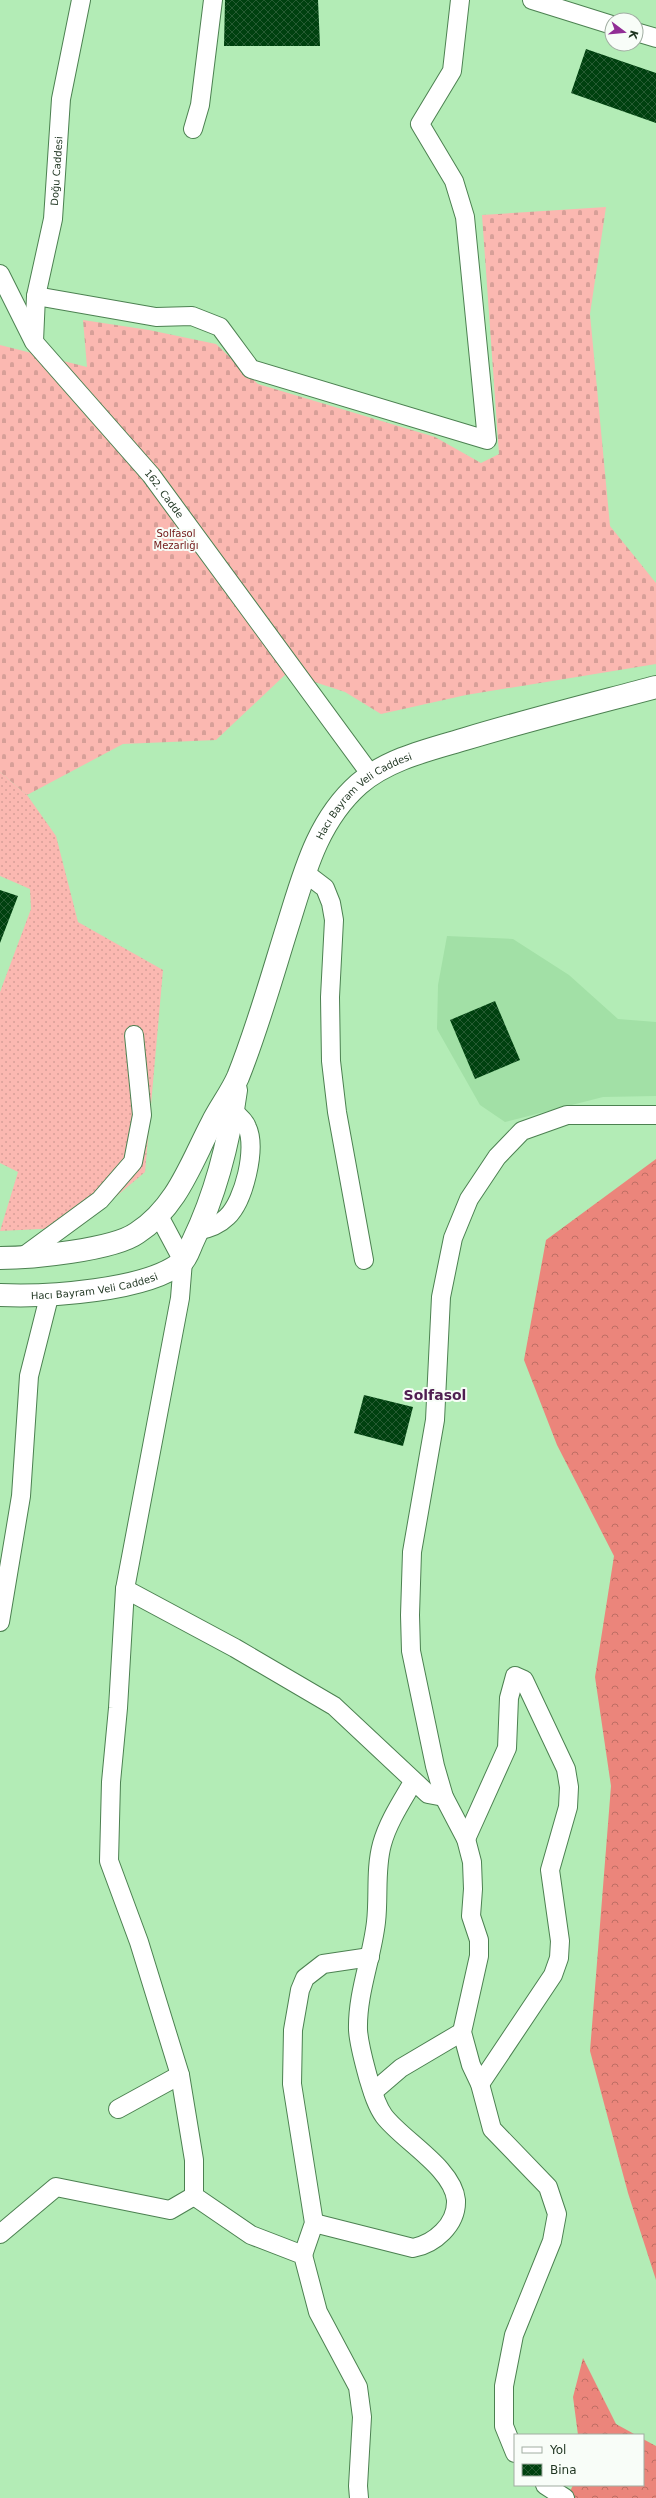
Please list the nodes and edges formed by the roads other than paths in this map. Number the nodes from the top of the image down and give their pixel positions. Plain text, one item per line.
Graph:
1 (81, 0) edge
2 (212, 0) edge
3 (460, 0) edge
4 (532, 0) edge
5 (604, 22) edge
6 (644, 34) edge
7 (656, 38) edge
8 (193, 129) dead end
9 (0, 274) edge
10 (36, 296) junction
11 (6, 298) edge
12 (34, 342) junction
13 (656, 687) edge
14 (371, 775) junction
15 (304, 872) junction
16 (134, 1035) dead end
17 (237, 1079) junction
18 (656, 1115) edge
19 (159, 1216) junction
20 (10, 1258) edge
21 (364, 1260) dead end
22 (183, 1261) junction
23 (50, 1293) junction
24 (0, 1295) edge
25 (125, 1589) junction
26 (0, 1622) edge
27 (413, 1782) junction
28 (444, 1797) junction
29 (466, 1839) junction
30 (370, 1957) junction
31 (462, 2032) junction
32 (180, 2075) junction
33 (480, 2084) junction
34 (373, 2092) junction
35 (118, 2109) dead end
36 (194, 2196) junction
37 (314, 2223) junction
38 (0, 2234) edge
39 (303, 2255) junction
40 (514, 2451) edge
41 (547, 2486) edge
42 (359, 2498) edge
43 (565, 2498) edge

1 - 10 street, Doğu Caddesi
2 - 8 street
3 - 10 street
4 - 5 street
6 - 7 street
9 - 11 street, 162. Cadde
10 - 12 street, Doğu Caddesi
11 - 12 street, 162. Cadde
12 - 14 street, 162. Cadde
13 - 14 main road, Hacı Bayram Veli Caddesi
14 - 15 main road, Hacı Bayram Veli Caddesi
15 - 17 main road, Hacı Bayram Veli Caddesi
15 - 21 street
16 - 20 street
17 - 19 main road
17 - 22 main road
18 - 28 street
19 - 20 main road
19 - 22 street
22 - 23 main road, Hacı Bayram Veli Caddesi
22 - 25 street
23 - 24 main road, Hacı Bayram Veli Caddesi
23 - 26 street
25 - 27 street
25 - 32 street
27 - 28 street
27 - 30 street
28 - 29 street
29 - 31 street
29 - 33 street
30 - 34 street
30 - 37 street
31 - 33 street
31 - 34 street
32 - 35 street
32 - 36 street
33 - 40 street
34 - 37 street
36 - 38 street
36 - 39 street
37 - 39 street
39 - 42 street
41 - 43 street

